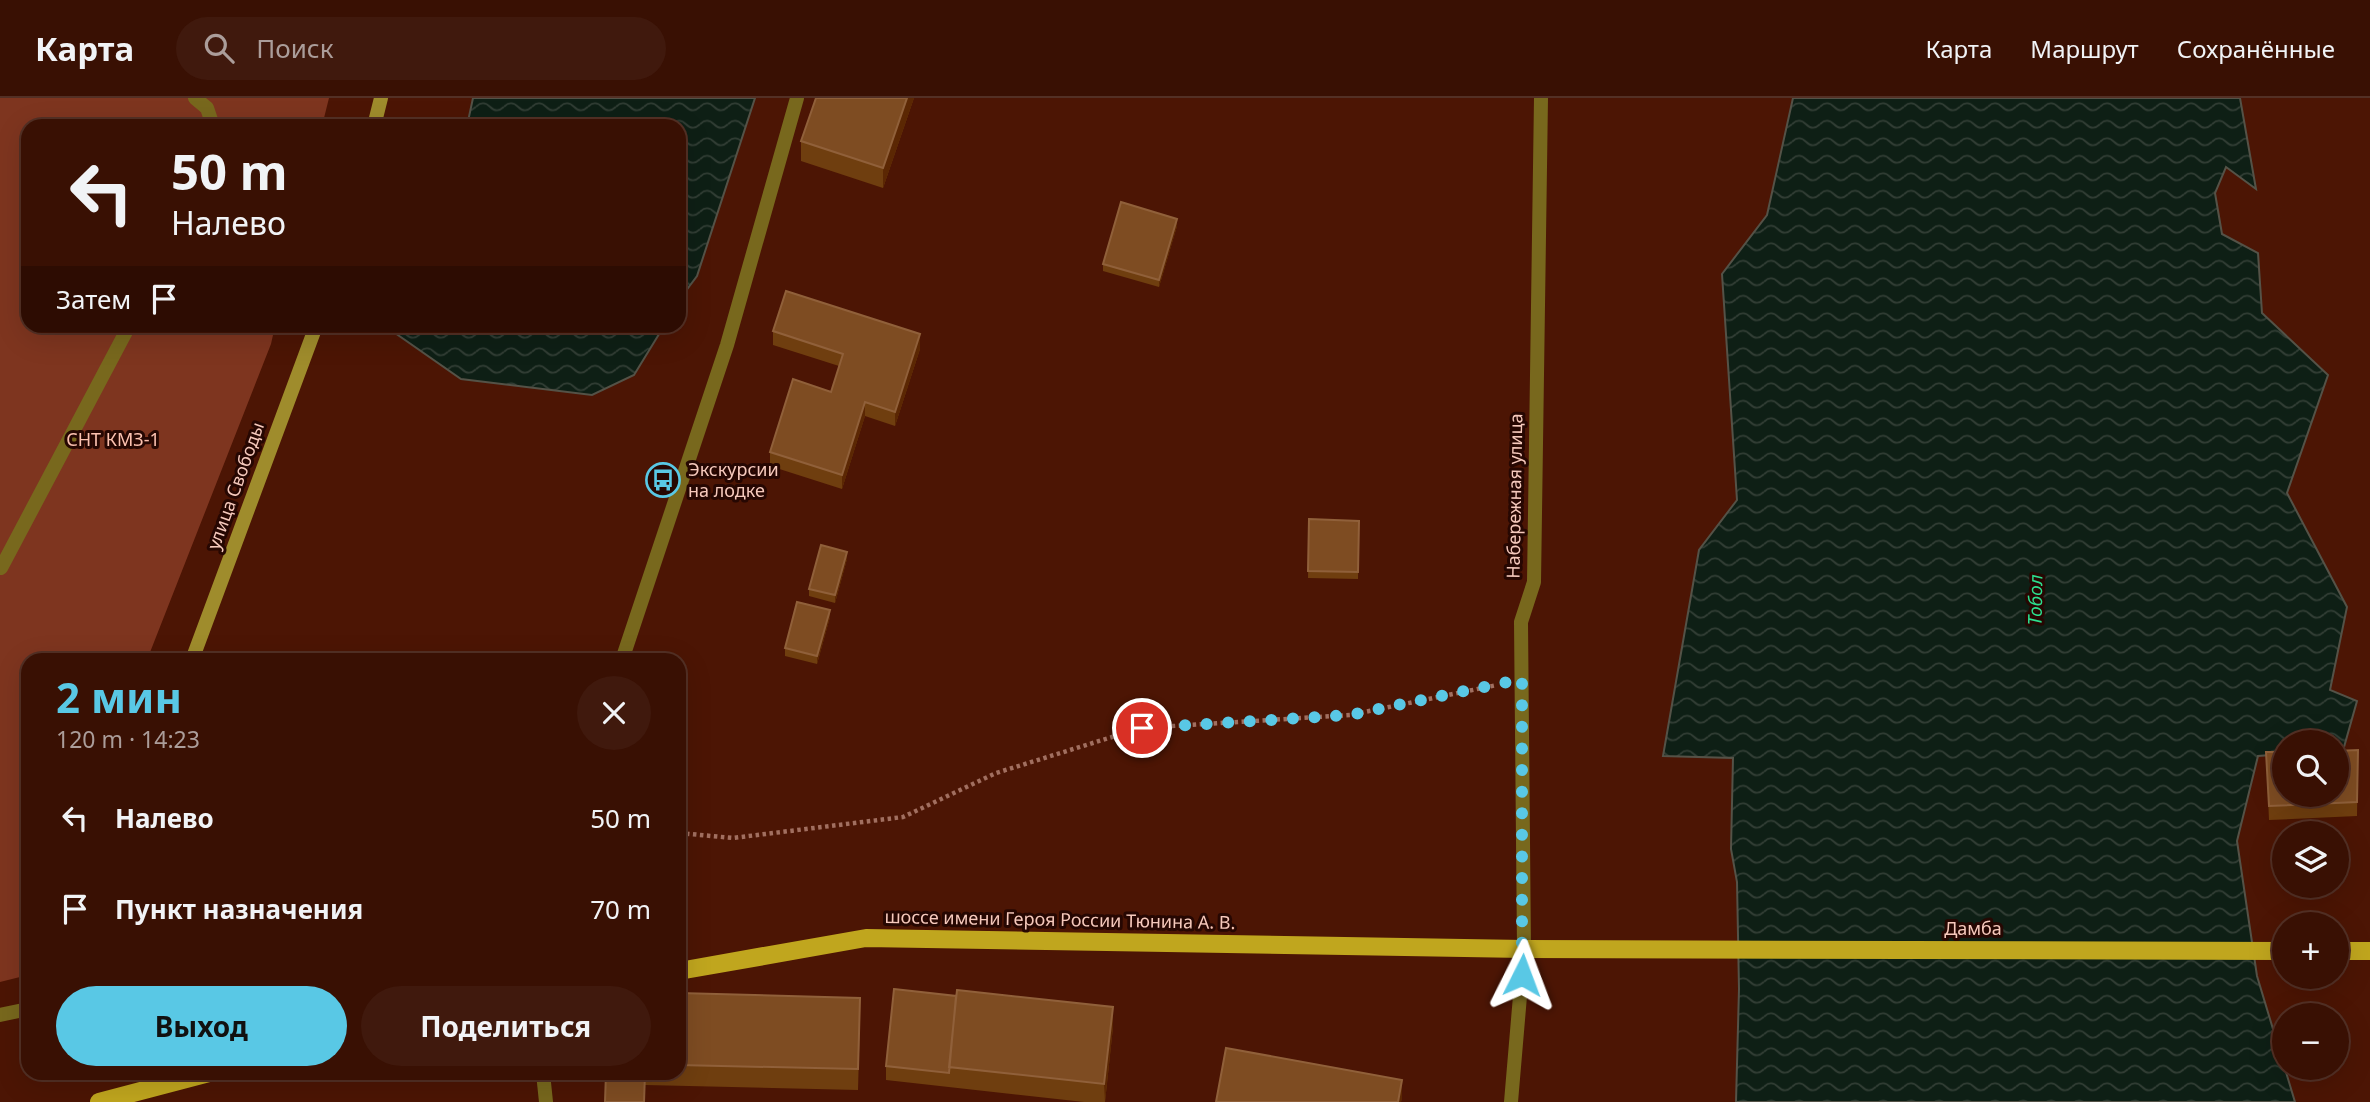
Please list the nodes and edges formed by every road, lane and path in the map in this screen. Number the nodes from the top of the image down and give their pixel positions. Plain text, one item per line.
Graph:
1 (195, 98) edge
2 (381, 98) edge
3 (797, 98) edge
4 (1542, 98) edge
5 (211, 119) edge
6 (376, 119) edge
7 (125, 333) edge
8 (313, 333) edge
9 (1, 568) edge
10 (195, 653) edge
11 (624, 653) edge
12 (1522, 679) junction
13 (686, 834) edge
14 (1524, 950) junction
15 (2272, 951) edge
16 (2349, 951) edge
17 (2370, 951) edge
18 (686, 970) edge
19 (21, 1011) edge
20 (0, 1016) edge
21 (159, 1080) edge
22 (544, 1080) edge
23 (99, 1102) edge
24 (546, 1102) edge
25 (1511, 1102) edge

1 - 5 street
2 - 6 street
3 - 11 street
4 - 12 street, Набережная улица
7 - 9 street
8 - 10 street, улица Свободы
12 - 13 path
12 - 14 street, Набережная улица
14 - 15 main road, Дамба
14 - 18 main road, шоссе имени Героя России Тюнина А. В.
14 - 25 street, Набережная улица
16 - 17 main road
19 - 20 street
21 - 23 main road
22 - 24 street

